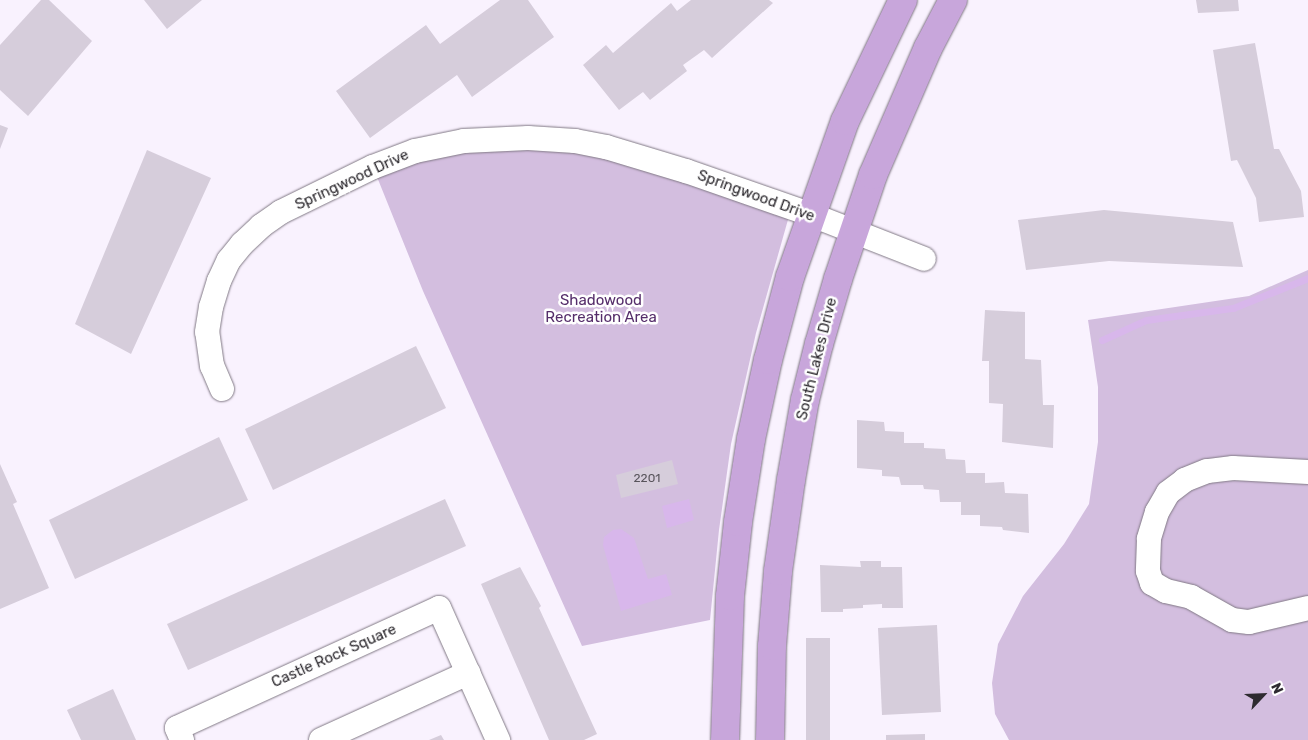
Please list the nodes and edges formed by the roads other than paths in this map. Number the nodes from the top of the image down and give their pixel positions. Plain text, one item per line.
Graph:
1 (903, 0) edge
2 (953, 0) edge
3 (812, 216) junction
4 (853, 232) junction
5 (924, 259) dead end
6 (222, 389) dead end
7 (1308, 472) edge
8 (1308, 608) edge
9 (468, 673) junction
10 (182, 740) edge
11 (321, 740) edge
12 (498, 740) edge
13 (725, 740) edge
14 (770, 740) edge

1 - 3 main road
2 - 4 main road, South Lakes Drive
3 - 4 street, Springwood Drive
3 - 6 street, Springwood Drive
3 - 13 main road
4 - 5 street, Springwood Drive
4 - 14 main road, South Lakes Drive
7 - 8 street
9 - 10 street, Castle Rock Square
9 - 11 street
9 - 12 street, Castle Rock Square

